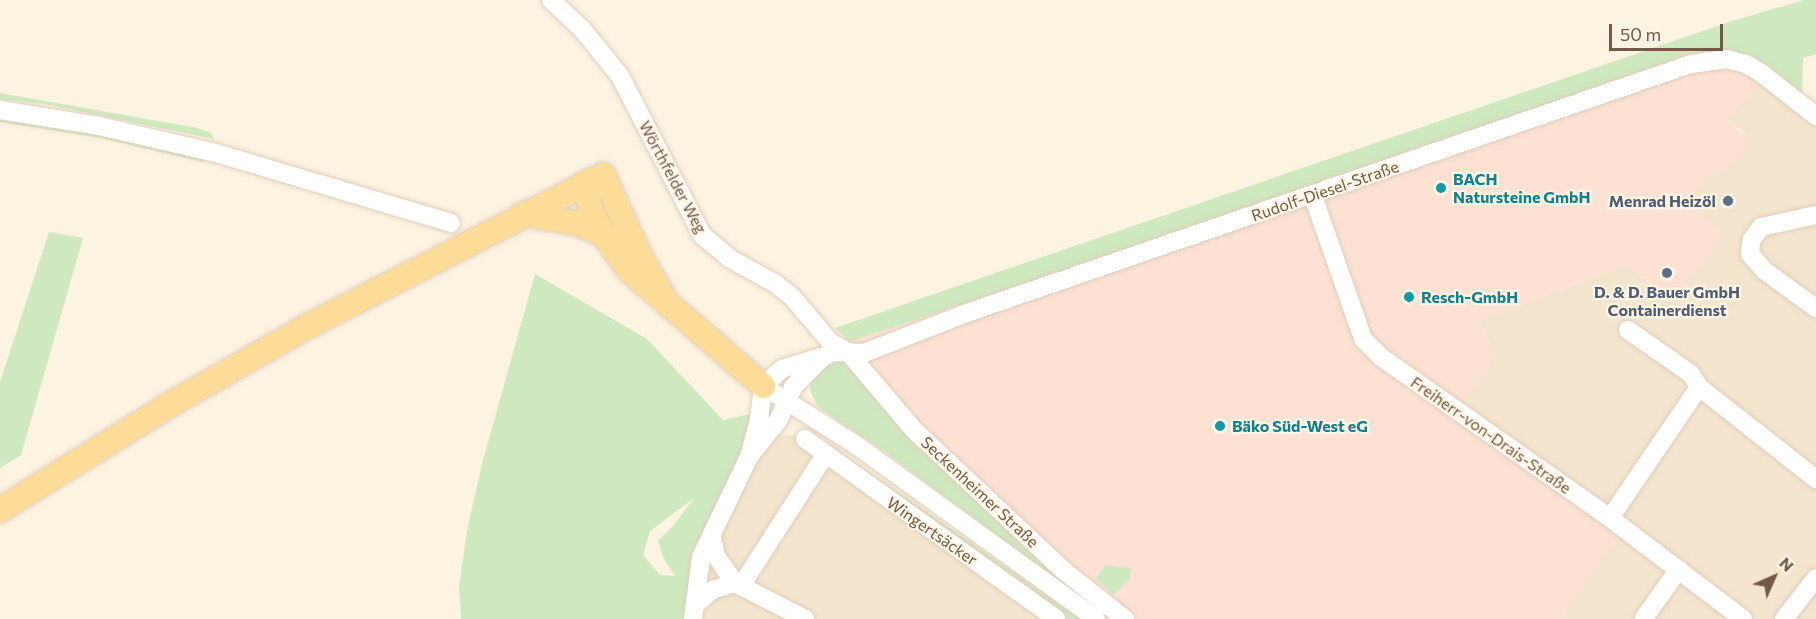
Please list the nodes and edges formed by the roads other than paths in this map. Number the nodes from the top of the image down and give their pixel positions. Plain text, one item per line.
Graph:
1 (551, 0) edge
2 (0, 110) edge
3 (1816, 116) edge
4 (594, 179) junction
5 (1313, 196) junction
6 (523, 214) junction
7 (1816, 215) edge
8 (451, 223) dead end
9 (603, 234) junction
10 (666, 301) junction
11 (1816, 308) edge
12 (1628, 330) dead end
13 (847, 351) junction
14 (823, 357) junction
15 (763, 386) junction
16 (1699, 387) junction
17 (788, 402) junction
18 (805, 439) dead end
19 (825, 455) junction
20 (749, 457) junction
21 (1816, 479) edge
22 (0, 510) edge
23 (1610, 518) junction
24 (712, 536) junction
25 (1679, 569) junction
26 (1816, 578) edge
27 (738, 585) junction
28 (694, 612) edge
29 (1034, 613) edge
30 (1644, 618) edge
31 (805, 619) edge
32 (1056, 619) edge
33 (1096, 619) edge
34 (1125, 619) edge
35 (1743, 619) edge
36 (1784, 619) edge

1 - 13 street, Wörthfelder Weg
2 - 8 street
3 - 5 street, Rudolf-Diesel-Straße
4 - 6 main road
4 - 9 main road
4 - 10 main road
5 - 13 street, Rudolf-Diesel-Straße
5 - 23 street, Freiherr-von-Drais-Straße
6 - 9 main road
6 - 22 main road
7 - 11 street
9 - 10 main road
10 - 15 main road
12 - 16 street
13 - 14 street, Rudolf-Diesel-Straße
13 - 34 street, Seckenheimer Straße
14 - 15 street, Rudolf-Diesel-Straße
14 - 17 street
15 - 17 street
15 - 20 street
16 - 21 street
16 - 23 street
17 - 20 street
17 - 33 street
18 - 19 street, Wingertsäcker
19 - 27 street
19 - 29 street, Wingertsäcker
20 - 24 street
23 - 25 street, Freiherr-von-Drais-Straße
24 - 27 street
24 - 28 street
25 - 30 street
25 - 35 street, Freiherr-von-Drais-Straße
26 - 36 street
27 - 28 street
27 - 31 street
29 - 32 street, Wingertsäcker

